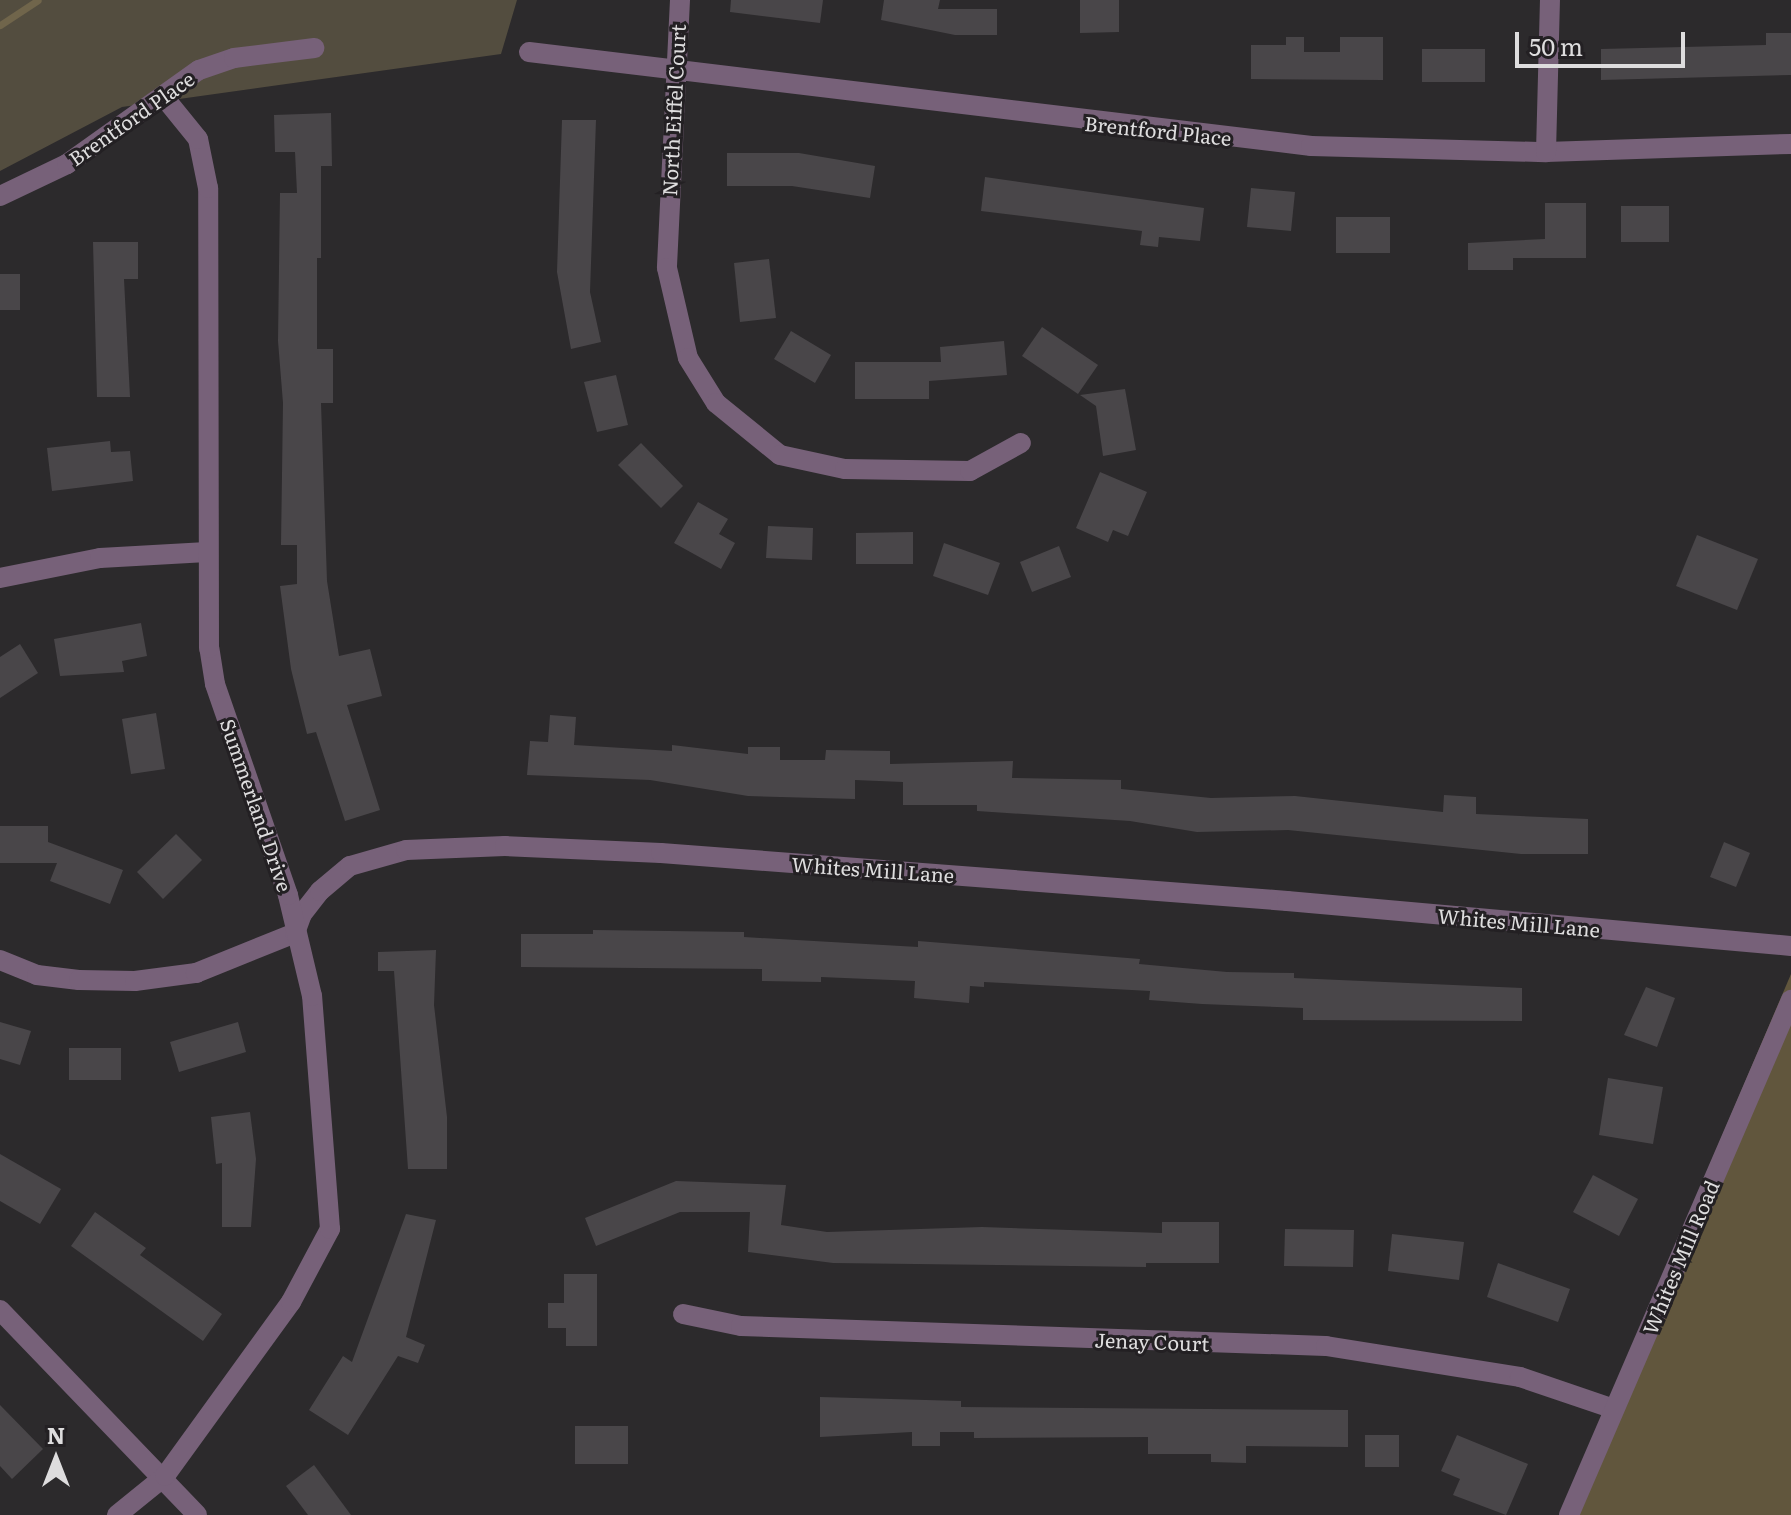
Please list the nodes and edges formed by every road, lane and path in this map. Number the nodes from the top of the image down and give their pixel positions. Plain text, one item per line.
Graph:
1 (680, 0) edge
2 (1550, 0) edge
3 (314, 48) dead end
4 (529, 52) dead end
5 (676, 68) junction
6 (163, 96) junction
7 (1791, 144) edge
8 (1546, 152) junction
9 (0, 196) edge
10 (1021, 443) dead end
11 (207, 552) junction
12 (0, 578) edge
13 (295, 933) junction
14 (1791, 946) edge
15 (0, 960) edge
16 (1791, 1000) edge
17 (0, 1310) edge
18 (683, 1314) dead end
19 (1614, 1409) junction
20 (165, 1476) junction
21 (117, 1515) edge
22 (197, 1515) edge
23 (1569, 1515) edge

1 - 5 street, North Eiffel Court
2 - 8 street
3 - 6 street, Brentford Place
4 - 5 street, Brentford Place
5 - 8 street, Brentford Place
5 - 10 street, North Eiffel Court
6 - 9 street, Brentford Place
6 - 11 street, Summerland Drive
7 - 8 street, Brentford Place
11 - 12 street
11 - 13 street, Summerland Drive
13 - 14 street, Whites Mill Lane
13 - 15 street
13 - 20 street, Summerland Drive
16 - 19 street, Whites Mill Road
17 - 20 street
18 - 19 street, Jenay Court
19 - 23 street, Whites Mill Road
20 - 21 street, Summerland Drive
20 - 22 street

